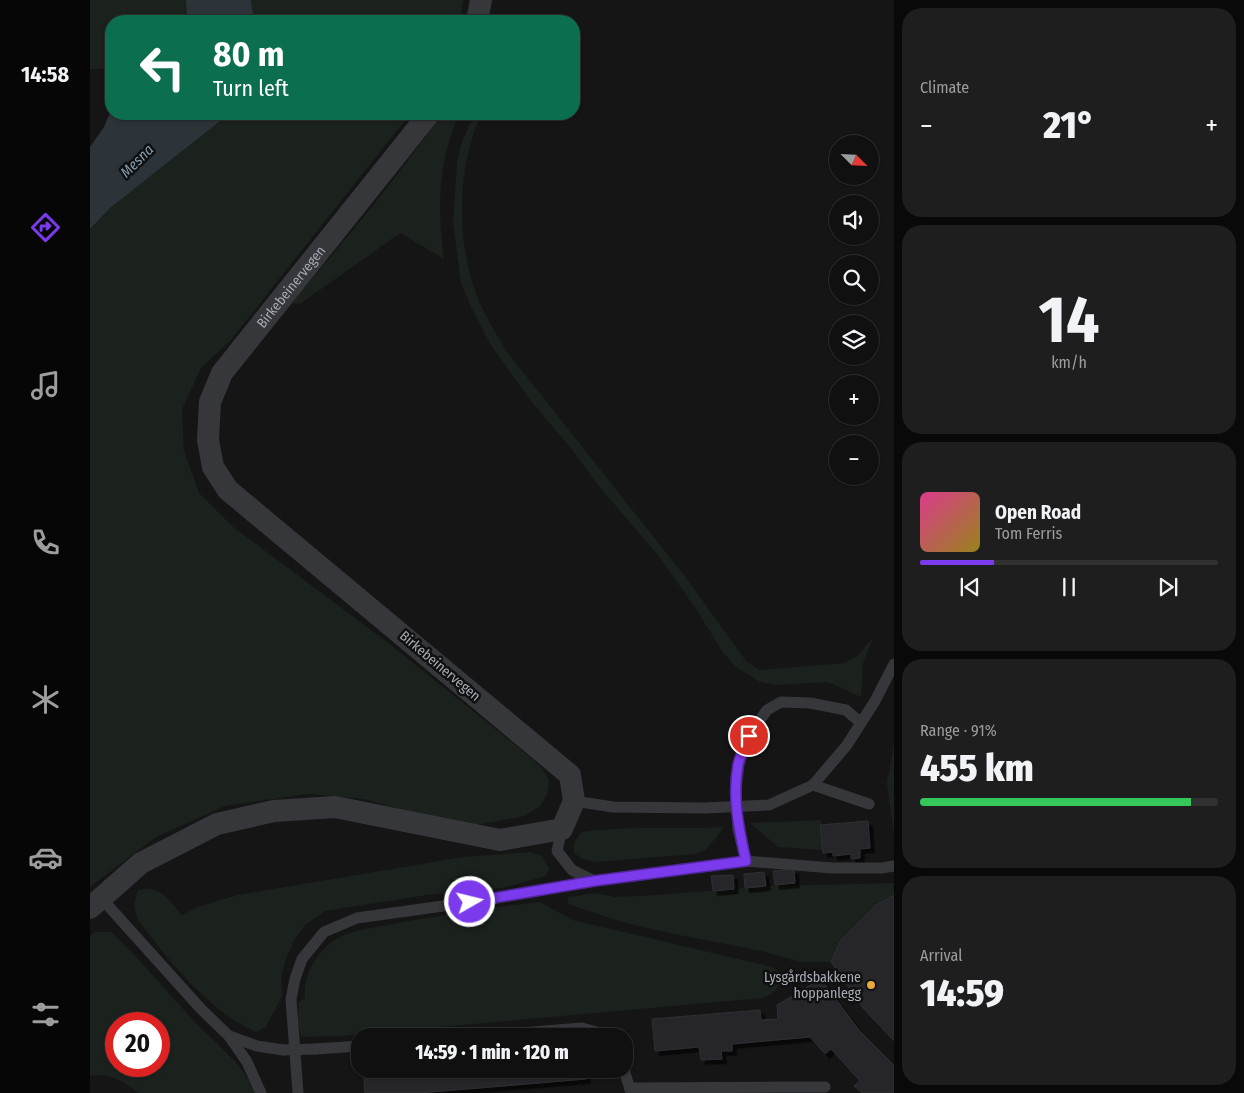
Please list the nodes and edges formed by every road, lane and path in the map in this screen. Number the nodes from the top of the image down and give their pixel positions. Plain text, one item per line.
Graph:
1 (481, 0) edge
2 (478, 15) edge
3 (424, 120) edge
4 (894, 664) edge
5 (861, 723) junction
6 (813, 785) junction
7 (574, 801) junction
8 (869, 804) dead end
9 (562, 829) junction
10 (746, 861) junction
11 (894, 866) edge
12 (594, 881) junction
13 (96, 903) edge
14 (229, 1036) junction
15 (351, 1047) edge
16 (627, 1078) edge
17 (825, 1087) dead end
18 (631, 1090) edge
19 (261, 1093) edge
20 (298, 1093) edge

1 - 2 street
3 - 7 street, Birkebeinervegen
4 - 5 lane
5 - 6 lane
5 - 10 lane, bridge
6 - 7 lane
6 - 8 lane
7 - 9 street
9 - 12 lane
9 - 13 street
10 - 11 lane
10 - 12 lane
12 - 20 lane
13 - 14 lane
14 - 15 lane, bridge
14 - 19 lane
16 - 18 lane
17 - 18 lane

